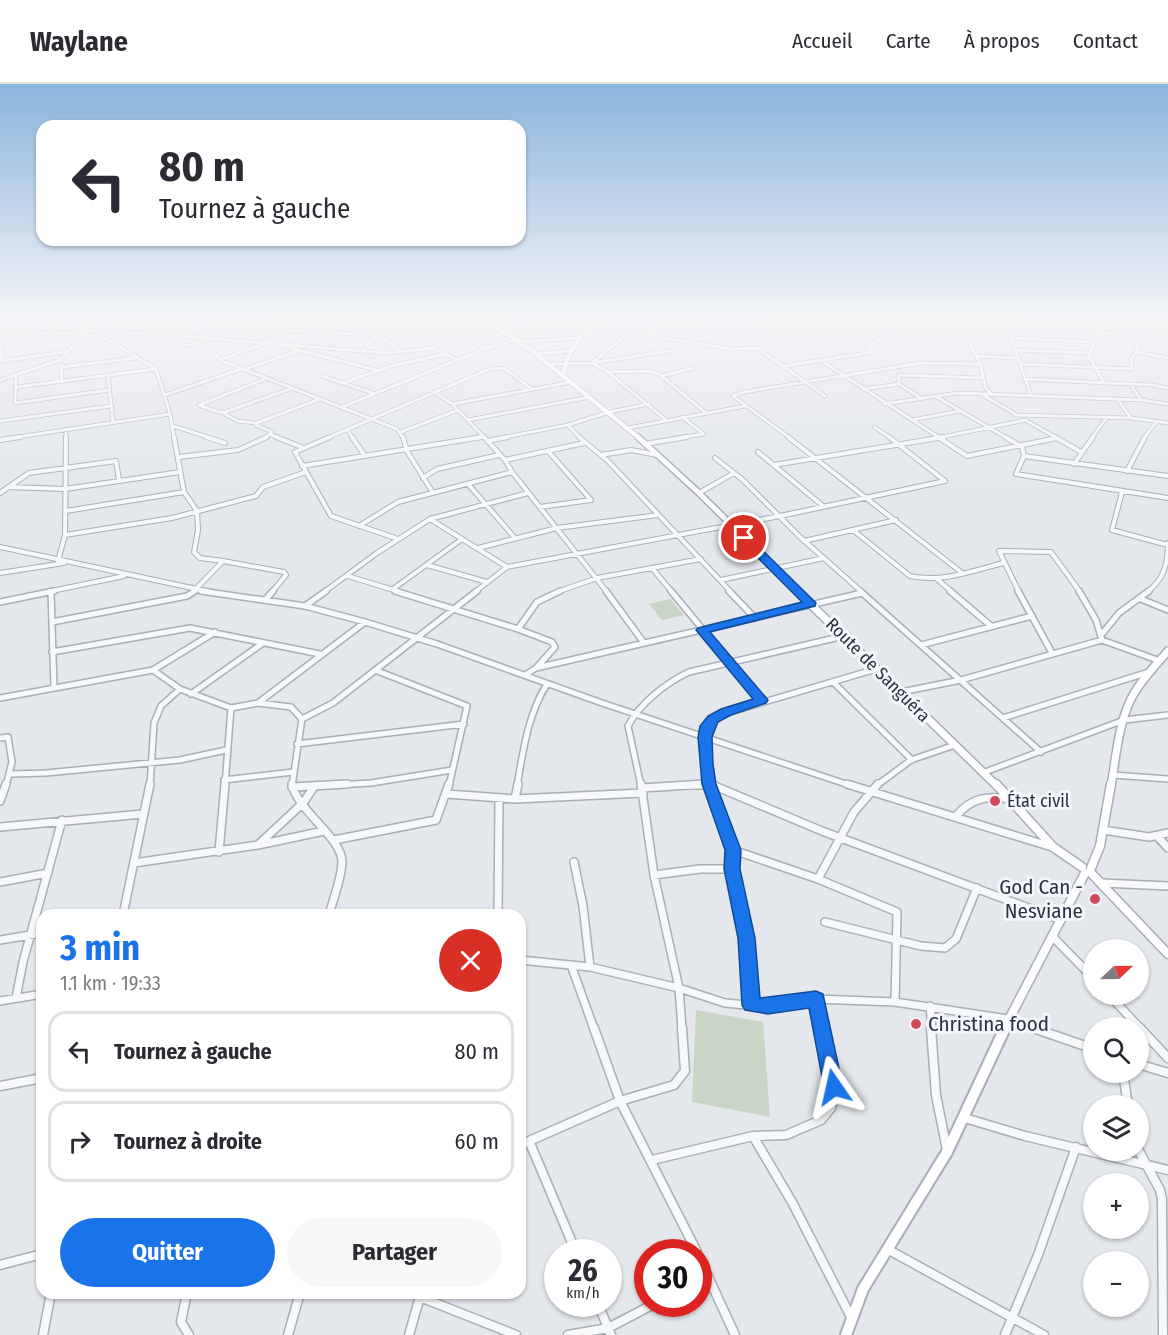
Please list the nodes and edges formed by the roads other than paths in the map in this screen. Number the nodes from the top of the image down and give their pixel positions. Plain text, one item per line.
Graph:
1 (23, 373) edge
2 (61, 373) edge
3 (126, 373) edge
4 (158, 373) edge
5 (229, 373) edge
6 (253, 373) edge
7 (368, 373) edge
8 (424, 373) edge
9 (477, 373) edge
10 (512, 373) edge
11 (610, 373) edge
12 (654, 373) edge
13 (668, 373) edge
14 (795, 373) edge
15 (839, 373) edge
16 (859, 373) edge
17 (981, 373) edge
18 (1024, 373) edge
19 (1098, 373) edge
20 (563, 375) edge
21 (16, 376) junction
22 (108, 376) junction
23 (322, 376) dead end
24 (661, 376) junction
25 (843, 376) junction
26 (1, 378) edge
27 (982, 378) junction
28 (266, 379) junction
29 (1026, 379) junction
30 (62, 382) junction
31 (572, 382) junction
32 (808, 382) junction
33 (343, 383) junction
34 (1104, 383) junction
35 (899, 384) junction
36 (1130, 384) junction
37 (17, 387) junction
38 (293, 388) junction
39 (1168, 388) edge
40 (532, 389) junction
41 (863, 389) junction
42 (109, 390) junction
43 (434, 392) junction
44 (373, 393) junction
45 (981, 394) junction
46 (992, 394) junction
47 (165, 395) junction
48 (825, 396) dead end
49 (1031, 396) junction
50 (590, 397) junction
51 (937, 397) junction
52 (922, 398) junction
53 (320, 399) junction
54 (1118, 400) junction
55 (1142, 400) junction
56 (452, 404) junction
57 (649, 404) junction
58 (884, 404) junction
59 (1168, 404) edge
60 (111, 406) junction
61 (745, 406) junction
62 (342, 407) junction
63 (458, 410) junction
64 (962, 411) junction
65 (221, 412) junction
66 (609, 412) junction
67 (706, 413) junction
68 (170, 414) junction
69 (1015, 414) junction
70 (682, 417) junction
71 (1107, 417) junction
72 (371, 418) junction
73 (1131, 418) junction
74 (468, 420) junction
75 (666, 420) junction
76 (912, 420) junction
77 (1026, 420) junction
78 (0, 421) edge
79 (1156, 421) junction
80 (114, 422) junction
81 (258, 423) junction
82 (1168, 423) edge
83 (568, 425) junction
84 (173, 426) junction
85 (874, 427) dead end
86 (628, 428) junction
87 (989, 428) junction
88 (347, 429) junction
89 (66, 430) junction
90 (400, 432) junction
91 (271, 435) junction
92 (482, 437) junction
93 (939, 438) junction
94 (1057, 438) junction
95 (0, 440) edge
96 (487, 441) junction
97 (225, 443) dead end
98 (584, 444) junction
99 (645, 444) junction
100 (900, 444) junction
101 (1022, 447) junction
102 (304, 448) junction
103 (407, 451) junction
104 (548, 451) junction
105 (758, 452) dead end
106 (1081, 452) junction
107 (499, 455) junction
108 (601, 455) junction
109 (657, 455) junction
110 (365, 456) junction
111 (1024, 456) junction
112 (179, 457) junction
113 (716, 458) dead end
114 (816, 458) junction
115 (505, 460) junction
116 (1074, 464) junction
117 (774, 465) junction
118 (302, 466) junction
119 (64, 468) junction
120 (1127, 471) junction
121 (180, 472) junction
122 (306, 472) junction
123 (512, 472) junction
124 (734, 473) junction
125 (1168, 476) edge
126 (423, 478) junction
127 (119, 480) junction
128 (468, 484) junction
129 (8, 487) junction
130 (64, 489) junction
131 (184, 492) junction
132 (1122, 492) junction
133 (0, 493) edge
134 (433, 493) junction
135 (528, 493) junction
136 (699, 493) junction
137 (866, 497) junction
138 (1168, 498) edge
139 (486, 503) junction
140 (823, 506) junction
141 (540, 507) junction
142 (66, 511) junction
143 (197, 511) junction
144 (658, 515) junction
145 (780, 516) junction
146 (430, 519) junction
147 (896, 520) junction
148 (729, 524) junction
149 (359, 526) junction
150 (557, 528) junction
151 (853, 530) junction
152 (678, 534) junction
153 (65, 535) junction
154 (515, 538) junction
155 (398, 539) junction
156 (462, 539) junction
157 (804, 541) junction
158 (1168, 544) edge
159 (0, 547) edge
160 (478, 548) junction
161 (576, 553) junction
162 (824, 558) junction
163 (701, 559) junction
164 (58, 561) junction
165 (223, 561) junction
166 (67, 563) junction
167 (1003, 563) junction
168 (1168, 563) edge
169 (427, 565) junction
170 (507, 567) junction
171 (652, 568) junction
172 (776, 568) junction
173 (962, 572) junction
174 (0, 573) edge
175 (125, 575) junction
176 (348, 576) junction
177 (597, 578) junction
178 (937, 579) junction
179 (721, 580) junction
180 (486, 582) junction
181 (393, 589) junction
182 (196, 590) junction
183 (51, 592) junction
184 (862, 592) junction
185 (266, 599) junction
186 (1141, 599) junction
187 (0, 602) edge
188 (810, 603) junction
189 (305, 606) junction
190 (454, 609) junction
191 (1168, 610) edge
192 (1032, 616) junction
193 (755, 618) junction
194 (52, 622) junction
195 (365, 622) junction
196 (991, 626) junction
197 (518, 629) junction
198 (702, 630) junction
199 (215, 632) junction
200 (844, 636) junction
201 (1102, 637) junction
202 (415, 638) junction
203 (263, 643) junction
204 (644, 643) junction
205 (921, 645) junction
206 (1168, 651) edge
207 (52, 652) junction
208 (1052, 653) junction
209 (320, 654) junction
210 (1160, 661) junction
211 (730, 664) junction
212 (536, 668) junction
213 (876, 669) junction
214 (153, 670) junction
215 (375, 670) junction
216 (1152, 672) junction
217 (525, 675) junction
218 (961, 681) junction
219 (833, 682) junction
220 (547, 684) junction
221 (54, 688) junction
222 (180, 689) junction
223 (901, 692) junction
224 (191, 694) junction
225 (0, 699) edge
226 (762, 700) junction
227 (258, 703) junction
228 (231, 708) junction
229 (635, 713) junction
230 (1168, 715) edge
231 (1003, 718) junction
232 (302, 719) junction
233 (1124, 720) junction
234 (464, 724) junction
235 (705, 737) junction
236 (0, 738) edge
237 (297, 744) junction
238 (955, 745) junction
239 (226, 750) junction
240 (1041, 752) junction
241 (912, 759) junction
242 (153, 764) junction
243 (452, 770) junction
244 (293, 772) junction
245 (985, 772) junction
246 (11, 774) junction
247 (1113, 775) junction
248 (1168, 779) edge
249 (224, 780) junction
250 (709, 784) junction
251 (314, 787) junction
252 (292, 788) junction
253 (642, 790) junction
254 (868, 792) junction
255 (447, 794) junction
256 (499, 799) junction
257 (515, 799) junction
258 (1011, 799) junction
259 (0, 801) edge
260 (303, 803) junction
261 (143, 814) junction
262 (956, 816) junction
263 (62, 820) junction
264 (0, 827) edge
265 (1103, 830) junction
266 (324, 831) junction
267 (1168, 833) edge
268 (838, 836) junction
269 (1157, 836) junction
270 (334, 840) junction
271 (258, 845) junction
272 (1053, 848) junction
273 (1168, 848) edge
274 (733, 850) junction
275 (219, 852) junction
276 (574, 862) dead end
277 (134, 863) junction
278 (732, 869) junction
279 (1088, 870) junction
280 (48, 873) junction
281 (654, 875) junction
282 (818, 879) junction
283 (0, 882) edge
284 (1102, 883) junction
285 (1168, 886) edge
286 (978, 888) junction
287 (39, 909) edge
288 (124, 909) edge
289 (330, 909) edge
290 (498, 909) edge
291 (36, 919) edge
292 (1061, 920) junction
293 (825, 922) dead end
294 (32, 934) junction
295 (36, 934) edge
296 (1052, 936) junction
297 (896, 938) junction
298 (0, 940) edge
299 (1168, 954) edge
300 (526, 961) edge
301 (571, 965) junction
302 (590, 967) junction
303 (1083, 968) edge
304 (679, 988) junction
305 (36, 995) edge
306 (16, 998) junction
307 (816, 999) junction
308 (0, 1001) edge
309 (895, 1002) junction
310 (752, 1005) junction
311 (1118, 1005) edge
312 (930, 1006) junction
313 (1008, 1019) junction
314 (1083, 1045) edge
315 (1168, 1058) edge
316 (1149, 1067) edge
317 (1168, 1073) edge
318 (36, 1079) edge
319 (0, 1086) edge
320 (620, 1101) junction
321 (965, 1118) junction
322 (753, 1136) junction
323 (530, 1143) junction
324 (526, 1144) edge
325 (1076, 1147) junction
326 (948, 1151) junction
327 (652, 1160) junction
328 (1144, 1161) edge
329 (1146, 1166) junction
330 (1168, 1170) edge
331 (571, 1239) edge
332 (691, 1239) edge
333 (887, 1249) junction
334 (36, 1256) edge
335 (0, 1265) edge
336 (712, 1293) edge
337 (50, 1299) edge
338 (187, 1299) edge
339 (298, 1299) edge
340 (420, 1299) edge
341 (430, 1299) edge
342 (850, 1315) junction
343 (634, 1316) edge
344 (603, 1317) edge
345 (1011, 1317) junction
346 (609, 1331) edge
347 (43, 1335) edge
348 (189, 1335) edge
349 (288, 1335) edge
350 (409, 1335) edge
351 (516, 1335) edge
352 (568, 1335) edge
353 (735, 1335) edge
354 (846, 1335) edge
355 (1005, 1335) edge
356 (1044, 1335) edge
357 (1163, 1335) edge

1 - 21 street
2 - 30 street
3 - 22 street
4 - 47 street
5 - 47 street
6 - 28 street
7 - 33 street
8 - 44 street
9 - 43 street
10 - 40 street
11 - 57 street
12 - 24 street
13 - 24 street
14 - 32 street
15 - 25 street
16 - 25 street
17 - 27 street
18 - 29 street
19 - 34 street
20 - 31 street, Route de Sanguéra
21 - 26 street
21 - 37 street
22 - 30 street
22 - 42 street
23 - 33 street
24 - 67 street
25 - 32 street
25 - 41 street
27 - 35 street
27 - 46 street
28 - 38 street
28 - 65 street
29 - 34 street
29 - 49 street
30 - 37 street
31 - 40 street
31 - 50 street, Route de Sanguéra
32 - 48 street
32 - 61 street
33 - 44 street
34 - 36 street
35 - 41 street
35 - 52 street
36 - 39 street
36 - 55 street
37 - 42 street
38 - 53 street
38 - 65 street
40 - 56 street
41 - 58 street
42 - 60 street
43 - 56 street
43 - 72 street
44 - 62 street
45 - 46 street
45 - 51 street
45 - 69 street
46 - 49 street
47 - 68 street
49 - 54 street
50 - 66 street, Route de Sanguéra
50 - 74 street
51 - 52 street
51 - 64 street
52 - 58 street
53 - 62 street
53 - 81 street
54 - 55 street
54 - 73 street
55 - 59 street
56 - 63 street
57 - 66 street
57 - 75 street
58 - 76 street
60 - 78 street
60 - 80 street
61 - 67 street
61 - 114 street
62 - 72 street
63 - 74 street
63 - 90 street
64 - 76 street
64 - 87 street
65 - 81 street
66 - 83 street
66 - 86 street, Route de Sanguéra
67 - 70 street
68 - 80 street
68 - 84 street
69 - 71 street
69 - 77 street
70 - 75 street
70 - 99 street
71 - 73 street
71 - 106 street
72 - 88 street
72 - 90 street
73 - 79 street
74 - 92 street
75 - 86 street
76 - 93 street
77 - 87 street
77 - 94 street
79 - 82 street
79 - 120 street
80 - 89 street
81 - 91 street
83 - 96 street
83 - 98 street
84 - 97 street
84 - 112 street
85 - 100 street
86 - 99 street, Route de Sanguéra
87 - 93 street
87 - 101 street
88 - 102 street
88 - 110 street
89 - 95 street
89 - 119 street
90 - 103 street
91 - 102 street
91 - 112 street
92 - 96 street
92 - 103 street
93 - 100 street
93 - 101 street
94 - 101 street
94 - 106 street
96 - 107 street
98 - 104 street
98 - 108 street
99 - 109 street, Route de Sanguéra
100 - 114 street
100 - 137 street
101 - 111 street
102 - 118 street
103 - 110 street
103 - 126 street
104 - 115 street
104 - 141 street
105 - 117 street
106 - 116 street
107 - 115 street
107 - 126 street
108 - 109 street
108 - 144 street
109 - 136 street, Route de Sanguéra
110 - 118 street
111 - 116 street
111 - 132 street
112 - 121 street
113 - 124 street
114 - 117 street
114 - 137 street
115 - 123 street
116 - 120 street
117 - 140 street
118 - 122 street
119 - 127 street
119 - 129 street
119 - 130 street
120 - 125 street
121 - 127 street
121 - 131 street
122 - 143 street
122 - 149 street
123 - 128 street
123 - 135 street
124 - 136 street
124 - 145 street
126 - 134 street
127 - 130 street
128 - 134 street
128 - 139 street
129 - 130 street
129 - 133 street
130 - 142 street
131 - 142 street
131 - 143 street
132 - 138 street
132 - 158 street
134 - 149 street
135 - 139 street
135 - 141 street
136 - 148 street, Route de Sanguéra
137 - 140 street
137 - 147 street
139 - 146 street
139 - 154 street
140 - 145 street
141 - 150 street
142 - 153 street
143 - 153 street
143 - 165 street
144 - 150 street
144 - 152 street
145 - 148 street
145 - 157 street
146 - 155 street
146 - 156 street
147 - 151 street
147 - 173 street
148 - 152 street
148 - 172 street, Route de Sanguéra
149 - 155 street
150 - 154 street
150 - 161 street
151 - 157 street
151 - 178 street
152 - 161 street
152 - 163 street
153 - 164 street
154 - 160 street
155 - 176 street
156 - 160 street
156 - 169 street
157 - 162 street
158 - 168 street
159 - 164 street
160 - 170 street
161 - 170 street
161 - 177 street
162 - 172 street
162 - 184 street
163 - 171 street
163 - 179 street
164 - 166 street
165 - 182 street
165 - 185 street
166 - 174 street
166 - 175 street
167 - 173 street
167 - 192 street
167 - 201 street
168 - 186 street
169 - 180 street
169 - 181 street
170 - 180 street
171 - 177 street
171 - 198 street
172 - 179 street
172 - 188 street, Route de Sanguéra
173 - 178 street
175 - 182 street
175 - 183 street
176 - 181 street
176 - 189 street
177 - 197 street
177 - 204 street
178 - 196 street
179 - 193 street
180 - 190 street
181 - 190 street
182 - 185 street
182 - 194 street
183 - 187 street
183 - 194 street
184 - 188 street
184 - 205 street
185 - 189 street
186 - 191 street
186 - 201 street
188 - 193 street
188 - 200 street, Route de Sanguéra
189 - 195 street
190 - 197 street
190 - 202 street
192 - 196 street
192 - 208 street
193 - 198 street
194 - 207 street
195 - 202 street
195 - 209 street
196 - 205 street
197 - 212 street
198 - 204 street
198 - 211 street
199 - 203 street
199 - 207 street
199 - 214 street
200 - 211 street
200 - 213 street, Route de Sanguéra
201 - 208 street
201 - 210 street
202 - 215 street
202 - 217 street
203 - 209 street
203 - 224 street
204 - 212 street
205 - 218 street
206 - 210 street
207 - 221 street
208 - 218 street
209 - 227 street
210 - 216 street
211 - 226 street
211 - 229 street
212 - 217 street
213 - 219 street
213 - 223 street, Route de Sanguéra
214 - 221 street
214 - 222 street
215 - 232 street
215 - 234 street
216 - 231 street
216 - 233 street
217 - 220 street
218 - 223 street
218 - 231 street
219 - 226 street
219 - 241 street
220 - 229 street
220 - 257 street
221 - 225 street
222 - 224 street
222 - 242 street
223 - 238 street, Route de Sanguéra
224 - 228 street
226 - 235 street
227 - 228 street
227 - 232 street
228 - 239 street
229 - 235 street
229 - 253 street
230 - 233 street
231 - 240 street
232 - 237 street
233 - 240 street
233 - 247 street
234 - 237 street
234 - 243 street
235 - 250 street
235 - 254 street
236 - 246 street
237 - 244 street
238 - 241 street
238 - 245 street, Route de Sanguéra
239 - 242 street
239 - 249 street
240 - 245 street
241 - 254 street
242 - 246 street
242 - 261 street
243 - 251 street
243 - 255 street
244 - 249 street
244 - 252 street
245 - 258 street, Route de Sanguéra
246 - 259 street
247 - 248 street
247 - 265 street
249 - 275 street
250 - 253 street
250 - 268 street
250 - 274 street
251 - 252 street
251 - 260 street
252 - 260 street
253 - 257 street
253 - 281 street
254 - 262 street
254 - 268 street
255 - 256 street
255 - 270 street
256 - 257 street
256 - 290 street
258 - 262 street
258 - 272 street, Route de Sanguéra
260 - 266 street
260 - 271 street
261 - 263 street
261 - 277 street
262 - 272 street
263 - 264 street
263 - 280 street
265 - 269 street
265 - 279 street
266 - 270 street
266 - 271 street
267 - 269 street
268 - 282 street
268 - 286 street
269 - 273 street
270 - 289 street
271 - 275 street
272 - 279 street, Route de Sanguéra
274 - 278 street
274 - 282 street
275 - 277 street
276 - 302 street
277 - 288 street
278 - 281 street
278 - 310 street
279 - 284 street, Route de Sanguéra
279 - 292 street
280 - 283 street
280 - 287 street
281 - 304 street
282 - 297 street
284 - 285 street
284 - 299 street, Route de Sanguéra
286 - 292 street
286 - 297 street
291 - 294 street
292 - 296 street
293 - 297 street
294 - 295 street
294 - 298 street
294 - 306 street
296 - 303 street
296 - 313 street
297 - 309 street
300 - 301 street
301 - 302 street
301 - 320 street
302 - 304 street
304 - 310 street
304 - 320 street
305 - 306 street
306 - 308 street
307 - 309 street
307 - 310 street
307 - 322 street
309 - 312 street
311 - 315 street
312 - 313 street
312 - 326 street
313 - 314 street
313 - 321 street
316 - 317 street
318 - 319 street
320 - 323 street
320 - 327 street
321 - 325 street
321 - 326 street
322 - 327 street
322 - 342 street
323 - 324 street
323 - 331 street
325 - 329 street
325 - 345 street
326 - 333 street
327 - 332 street
328 - 329 street
329 - 330 street
329 - 357 street
333 - 342 street
333 - 345 street
334 - 335 street
336 - 353 street
337 - 347 street
338 - 348 street
339 - 349 street
340 - 350 street
341 - 351 street
342 - 354 street
343 - 346 street
344 - 346 street
345 - 355 street
345 - 356 street
346 - 352 street

